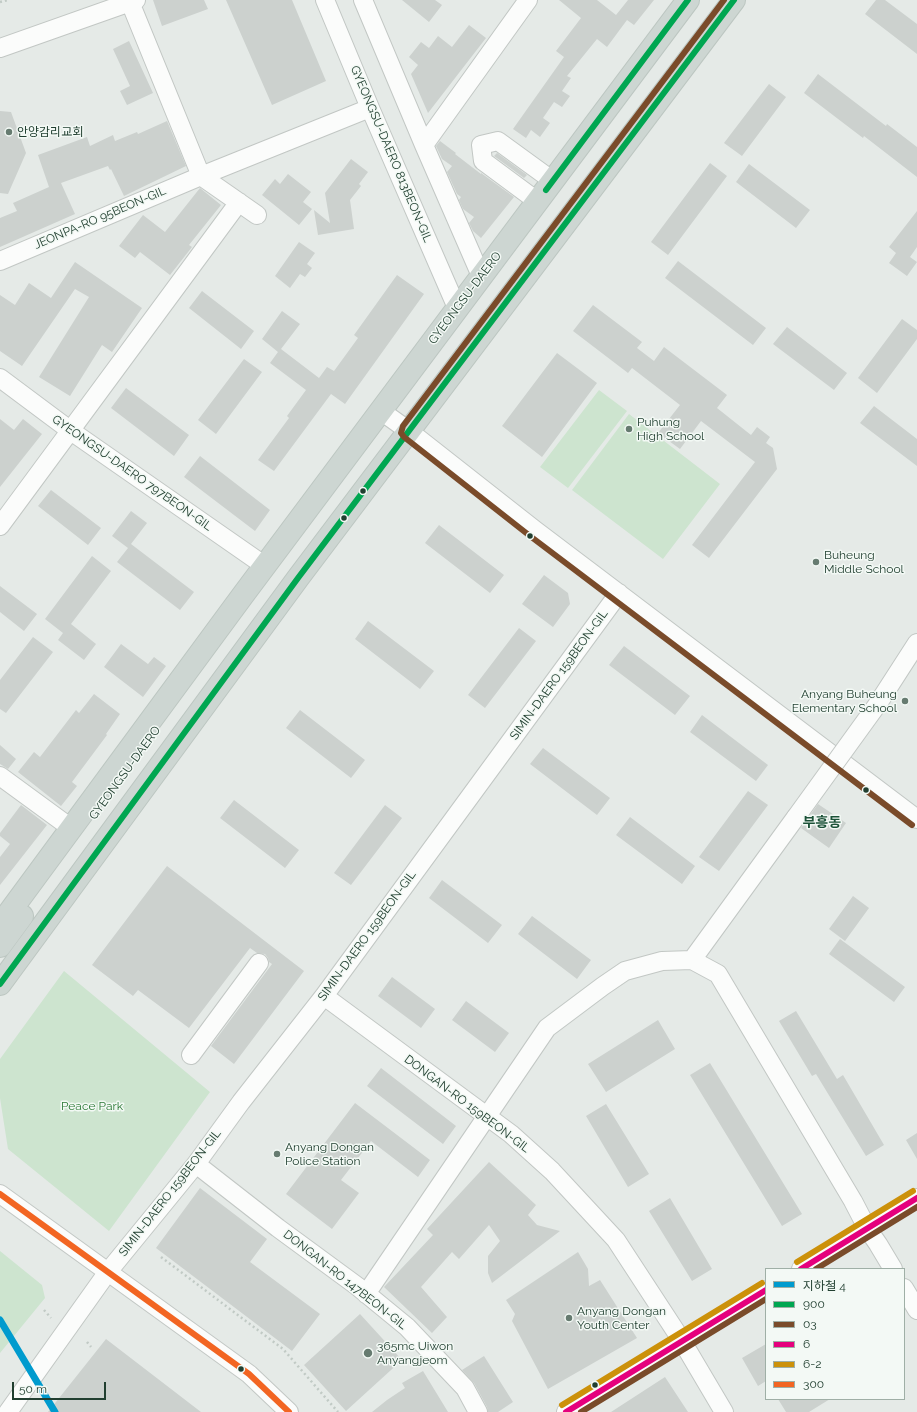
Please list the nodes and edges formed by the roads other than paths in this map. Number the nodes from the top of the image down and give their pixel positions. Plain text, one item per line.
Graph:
1 (325, 0) edge
2 (363, 0) edge
3 (528, 0) edge
4 (734, 0) edge
5 (132, 1) edge
6 (681, 3) edge
7 (0, 48) edge
8 (370, 108) junction
9 (424, 145) junction
10 (201, 176) junction
11 (552, 181) junction
12 (537, 201) junction
13 (239, 202) junction
14 (257, 215) dead end
15 (0, 261) edge
16 (481, 276) junction
17 (457, 308) junction
18 (0, 378) edge
19 (381, 411) junction
20 (71, 431) junction
21 (409, 431) junction
22 (0, 526) edge
23 (265, 566) junction
24 (298, 578) junction
25 (618, 593) junction
26 (243, 596) junction
27 (917, 643) edge
28 (0, 776) edge
29 (917, 819) edge
30 (72, 828) junction
31 (0, 925) edge
32 (0, 946) edge
33 (692, 960) junction
34 (259, 963) dead end
35 (0, 966) edge
36 (0, 984) edge
37 (324, 996) junction
38 (191, 1055) dead end
39 (487, 1117) junction
40 (196, 1164) junction
41 (0, 1194) edge
42 (917, 1198) edge
43 (867, 1228) junction
44 (803, 1268) edge
45 (892, 1268) edge
46 (108, 1273) junction
47 (905, 1290) edge
48 (765, 1291) edge
49 (366, 1294) junction
50 (917, 1310) edge
51 (682, 1341) junction
52 (8, 1412) edge
53 (289, 1412) edge
54 (478, 1412) edge
55 (566, 1412) edge
56 (724, 1412) edge

1 - 8 street, GYEONGSU-DAERO 813BEON-GIL
2 - 9 street
3 - 9 street
4 - 21 main road, GYEONGSU-DAERO
5 - 7 street
5 - 10 street
6 - 11 main road, GYEONGSU-DAERO
8 - 10 street, JEONPA-RO 95BEON-GIL
8 - 17 street, GYEONGSU-DAERO 813BEON-GIL
9 - 16 street
10 - 13 street
10 - 15 street, JEONPA-RO 95BEON-GIL
11 - 12 main road, GYEONGSU-DAERO
11 - 12 street
12 - 16 main road, GYEONGSU-DAERO
13 - 14 street
13 - 20 street
16 - 17 main road, GYEONGSU-DAERO
17 - 19 main road, GYEONGSU-DAERO
18 - 20 street, GYEONGSU-DAERO 797BEON-GIL
19 - 21 street
19 - 23 main road, GYEONGSU-DAERO
20 - 22 street
20 - 23 street, GYEONGSU-DAERO 797BEON-GIL
21 - 24 main road, GYEONGSU-DAERO
21 - 25 street
23 - 26 main road, GYEONGSU-DAERO
24 - 35 main road, GYEONGSU-DAERO
24 - 36 main road, GYEONGSU-DAERO
25 - 29 street
25 - 37 street, SIMIN-DAERO 159BEON-GIL
26 - 30 main road, GYEONGSU-DAERO
26 - 32 main road, GYEONGSU-DAERO
27 - 33 street, bridge
28 - 30 street
30 - 31 main road, GYEONGSU-DAERO
33 - 39 street
33 - 43 street
34 - 38 street
37 - 39 street, DONGAN-RO 159BEON-GIL
37 - 40 street, SIMIN-DAERO 159BEON-GIL
39 - 49 street
39 - 51 street, DONGAN-RO 159BEON-GIL
40 - 46 street, SIMIN-DAERO 159BEON-GIL
40 - 49 street, DONGAN-RO 147BEON-GIL
41 - 46 street
42 - 43 street
43 - 44 street
43 - 45 street
46 - 52 street, SIMIN-DAERO 159BEON-GIL
46 - 53 street
47 - 50 street
48 - 51 street
49 - 54 street, DONGAN-RO 147BEON-GIL
51 - 55 street
51 - 56 street, DONGAN-RO 159BEON-GIL

